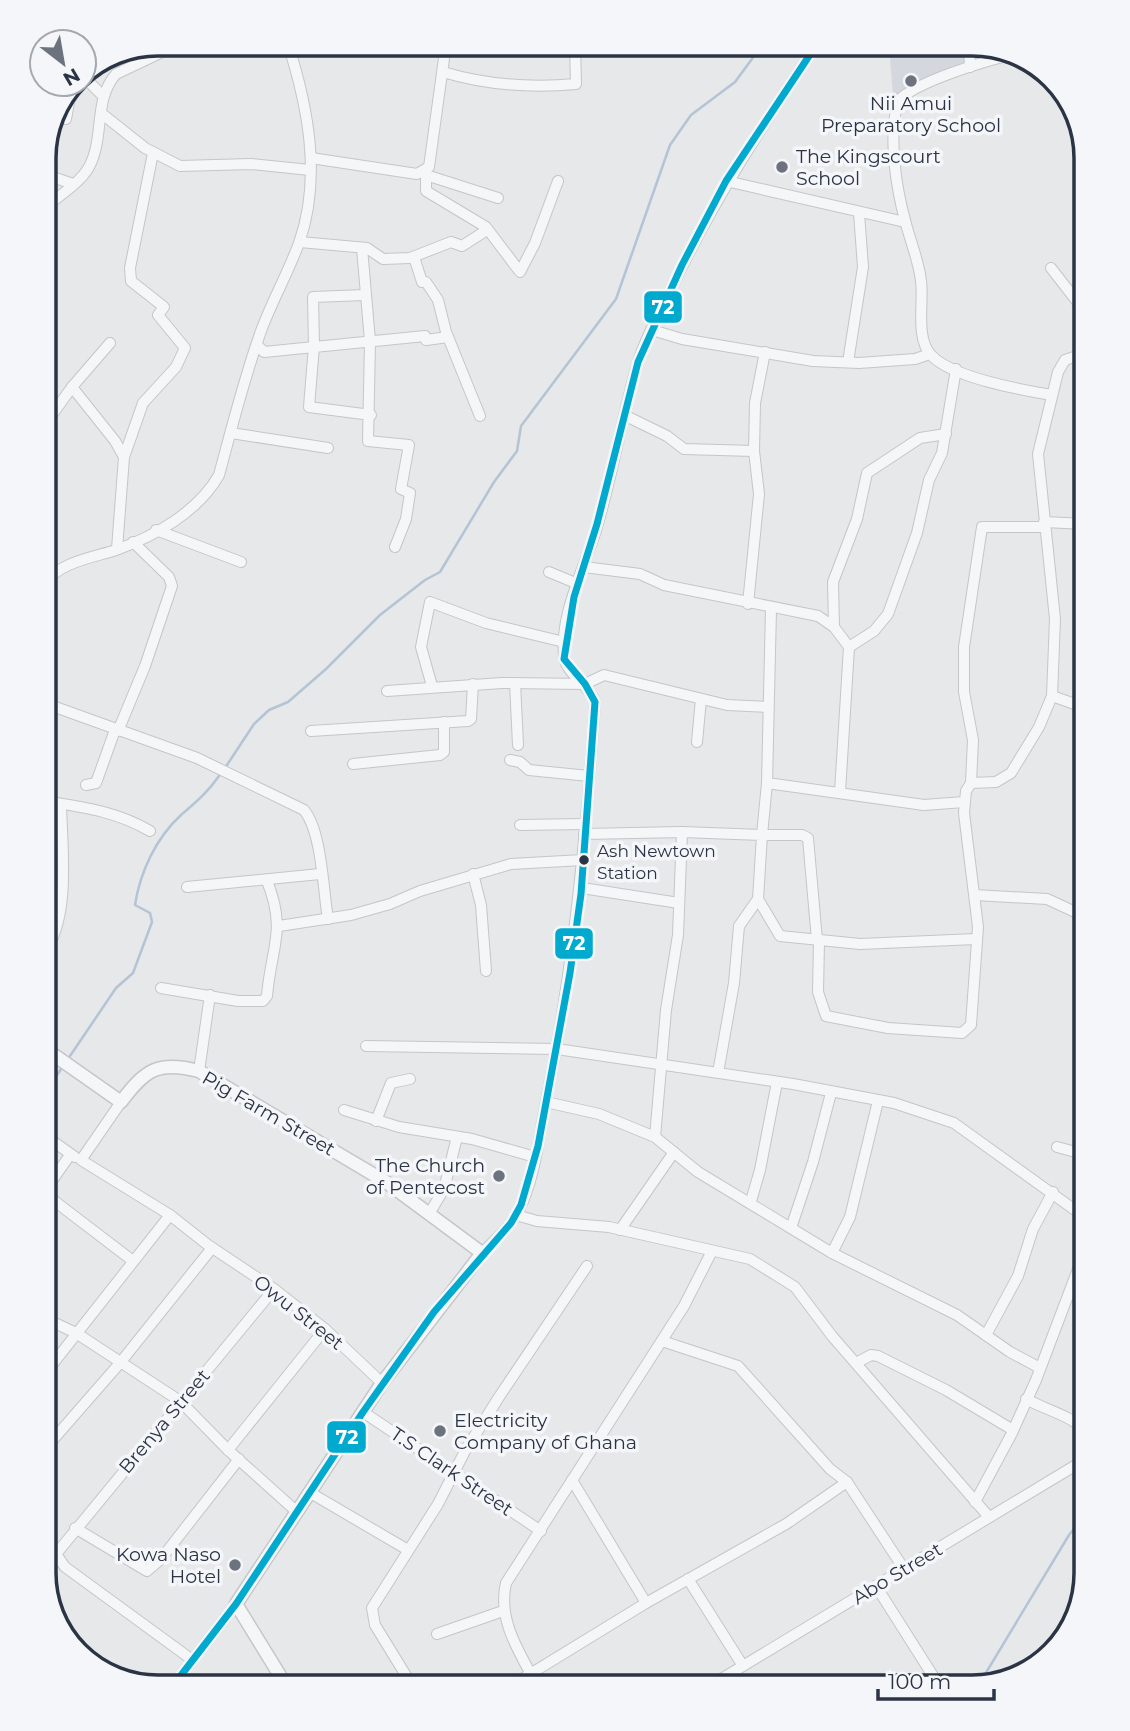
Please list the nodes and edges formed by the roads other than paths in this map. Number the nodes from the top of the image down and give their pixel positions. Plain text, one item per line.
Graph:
1 (291, 56) edge
2 (445, 56) edge
3 (575, 56) edge
4 (809, 56) edge
5 (970, 56) edge
6 (152, 57) edge
7 (997, 59) edge
8 (970, 67) junction
9 (443, 72) junction
10 (98, 91) edge
11 (103, 96) junction
12 (67, 111) edge
13 (101, 113) junction
14 (66, 119) dead end
15 (153, 153) junction
16 (311, 158) junction
17 (310, 170) junction
18 (426, 173) junction
19 (56, 178) edge
20 (558, 181) dead end
21 (726, 181) junction
22 (73, 184) junction
23 (56, 198) edge
24 (498, 198) dead end
25 (859, 213) junction
26 (905, 222) junction
27 (487, 230) junction
28 (300, 242) junction
29 (362, 248) junction
30 (414, 257) junction
31 (1051, 268) dead end
32 (365, 295) junction
33 (1074, 298) edge
34 (652, 330) junction
35 (448, 337) junction
36 (370, 341) junction
37 (110, 343) dead end
38 (257, 345) junction
39 (314, 346) junction
40 (765, 352) junction
41 (930, 354) junction
42 (1074, 359) edge
43 (848, 362) junction
44 (956, 369) junction
45 (72, 387) junction
46 (1052, 394) junction
47 (56, 409) edge
48 (371, 415) junction
49 (480, 416) dead end
50 (626, 416) junction
51 (231, 433) junction
52 (946, 434) junction
53 (328, 447) dead end
54 (754, 451) junction
55 (124, 457) junction
56 (1044, 524) junction
57 (1074, 524) edge
58 (156, 530) junction
59 (133, 542) junction
60 (395, 547) dead end
61 (117, 549) junction
62 (241, 562) dead end
63 (584, 567) junction
64 (56, 571) edge
65 (549, 572) dead end
66 (578, 584) junction
67 (748, 604) junction
68 (771, 609) junction
69 (834, 627) junction
70 (564, 642) junction
71 (849, 647) junction
72 (515, 683) junction
73 (473, 684) junction
74 (585, 684) junction
75 (432, 686) junction
76 (387, 691) dead end
77 (1052, 696) junction
78 (701, 699) junction
79 (1074, 702) edge
80 (767, 707) junction
81 (56, 708) edge
82 (444, 722) junction
83 (117, 731) junction
84 (311, 731) dead end
85 (697, 742) dead end
86 (518, 745) dead end
87 (510, 760) dead end
88 (353, 764) dead end
89 (589, 776) junction
90 (767, 783) junction
91 (971, 783) junction
92 (86, 785) dead end
93 (840, 792) junction
94 (964, 802) junction
95 (56, 803) edge
96 (61, 804) junction
97 (520, 825) dead end
98 (584, 829) junction
99 (150, 831) dead end
100 (682, 832) junction
101 (762, 835) junction
102 (583, 860) junction
103 (320, 874) junction
104 (473, 874) junction
105 (267, 881) junction
106 (187, 887) dead end
107 (582, 888) junction
108 (975, 895) junction
109 (758, 899) junction
110 (679, 903) junction
111 (1074, 912) edge
112 (328, 919) junction
113 (56, 923) edge
114 (279, 926) junction
115 (976, 939) junction
116 (818, 940) junction
117 (486, 971) dead end
118 (161, 988) dead end
119 (210, 995) junction
120 (366, 1046) dead end
121 (557, 1049) junction
122 (56, 1056) edge
123 (661, 1067) junction
124 (199, 1071) junction
125 (718, 1073) junction
126 (410, 1079) dead end
127 (777, 1082) junction
128 (831, 1093) junction
129 (878, 1101) junction
130 (121, 1102) junction
131 (546, 1102) junction
132 (344, 1110) dead end
133 (376, 1121) junction
134 (457, 1137) junction
135 (655, 1138) junction
136 (56, 1144) edge
137 (1057, 1147) dead end
138 (674, 1152) junction
139 (1074, 1152) edge
140 (70, 1155) junction
141 (536, 1157) junction
142 (81, 1160) junction
143 (56, 1175) edge
144 (1053, 1192) junction
145 (751, 1201) junction
146 (56, 1202) edge
147 (1074, 1209) edge
148 (429, 1214) junction
149 (170, 1215) junction
150 (516, 1215) junction
151 (791, 1228) junction
152 (620, 1230) junction
153 (212, 1248) junction
154 (712, 1251) junction
155 (482, 1253) junction
156 (832, 1254) junction
157 (133, 1261) junction
158 (587, 1266) dead end
159 (1074, 1279) edge
160 (274, 1289) junction
161 (56, 1324) edge
162 (325, 1329) junction
163 (76, 1333) junction
164 (986, 1335) junction
165 (662, 1341) junction
166 (56, 1359) edge
167 (120, 1363) junction
168 (856, 1363) junction
169 (1040, 1368) junction
170 (382, 1383) junction
171 (1026, 1399) junction
172 (180, 1401) junction
173 (363, 1412) junction
174 (1074, 1420) edge
175 (1013, 1430) junction
176 (56, 1436) edge
177 (228, 1450) junction
178 (239, 1459) junction
179 (1074, 1466) edge
180 (455, 1475) junction
181 (572, 1480) junction
182 (847, 1482) junction
183 (309, 1492) junction
184 (975, 1502) junction
185 (296, 1511) junction
186 (989, 1517) junction
187 (75, 1528) junction
188 (541, 1531) junction
189 (408, 1550) junction
190 (904, 1569) junction
191 (688, 1579) junction
192 (876, 1586) junction
193 (646, 1603) junction
194 (236, 1604) junction
195 (503, 1611) junction
196 (437, 1634) dead end
197 (191, 1660) junction
198 (743, 1666) junction
199 (531, 1674) joint
200 (180, 1675) edge
201 (280, 1675) edge
202 (406, 1675) edge
203 (728, 1675) edge
204 (932, 1675) edge

1 - 16 street
2 - 9 street
3 - 9 street
4 - 21 street
5 - 8 street
6 - 11 street
7 - 8 street
8 - 26 street
9 - 18 street
10 - 11 street
11 - 13 street
12 - 14 street
13 - 15 street
13 - 22 street
15 - 17 street
15 - 55 street
16 - 17 street
16 - 18 street
17 - 28 street
18 - 24 street
18 - 27 street
19 - 22 street
20 - 27 street
21 - 25 street
21 - 34 street
22 - 23 street
25 - 26 street
25 - 43 street
26 - 41 street
27 - 30 street
28 - 29 street
28 - 38 street
29 - 30 street
29 - 32 street
30 - 35 street
31 - 33 street
32 - 36 street
32 - 39 street
34 - 40 street
34 - 50 street
35 - 36 street
35 - 49 street
36 - 39 street
36 - 48 street
37 - 45 street
38 - 39 street
38 - 51 street
39 - 48 street
40 - 43 street
40 - 54 street
41 - 43 street
41 - 44 street
42 - 46 street
44 - 46 street
44 - 52 street
45 - 47 street
45 - 55 street
46 - 56 street
48 - 60 street
50 - 54 street
50 - 63 street
51 - 53 street
51 - 58 street
52 - 69 street
52 - 71 street
54 - 67 street
55 - 61 street
56 - 57 street
56 - 77 street
56 - 91 street
58 - 59 street
58 - 62 street
59 - 61 street
59 - 83 street
61 - 64 street
63 - 66 street
63 - 67 street
65 - 66 street
66 - 70 street
67 - 68 street
68 - 69 street
68 - 80 street
69 - 71 street
70 - 74 street
70 - 75 street
71 - 93 street
72 - 73 street
72 - 74 street
72 - 86 street
73 - 75 street
73 - 82 street
74 - 78 street
74 - 89 street
75 - 76 street
77 - 79 street
77 - 91 street
78 - 80 street
78 - 85 street
80 - 90 street
81 - 83 street
82 - 84 street
82 - 88 street
83 - 92 street
83 - 103 street
87 - 89 street
89 - 98 street
90 - 93 street
90 - 101 street
91 - 94 street
93 - 94 street
94 - 108 street
95 - 96 street
96 - 99 street
96 - 113 street
97 - 98 street
98 - 100 street
98 - 102 street
100 - 101 street
100 - 110 street
101 - 109 street
101 - 116 street
102 - 104 street
102 - 107 street
103 - 105 street
103 - 112 street
104 - 112 street
104 - 117 street
105 - 106 street
105 - 114 street
107 - 110 street
107 - 121 street
108 - 111 street
108 - 115 street
109 - 116 street
109 - 125 street
110 - 123 street
112 - 114 street
114 - 119 street
115 - 116 street
115 - 116 street
118 - 119 street
119 - 124 street
120 - 121 street
121 - 123 street
121 - 131 street
122 - 130 street
123 - 125 street
123 - 135 street
124 - 130 street, Pig Farm Street
124 - 148 street, Pig Farm Street
125 - 127 street
126 - 133 street
127 - 128 street
127 - 145 street
128 - 129 street
128 - 151 street
129 - 144 street
129 - 156 street
130 - 142 street, Pig Farm Street
131 - 135 street
131 - 141 street
132 - 133 street
133 - 134 street
134 - 141 street
134 - 148 street
135 - 138 street
136 - 140 street
137 - 139 street
138 - 145 street
138 - 152 street
140 - 142 street
140 - 143 street
141 - 150 street
142 - 149 street
144 - 147 street
144 - 164 street
145 - 151 street
146 - 157 street
148 - 155 street, Pig Farm Street
149 - 153 street
149 - 157 street
150 - 152 street
150 - 155 street
151 - 156 street
152 - 154 street
153 - 160 street, Owu Street
153 - 167 street
154 - 165 street
154 - 168 street
155 - 170 street
156 - 164 street
157 - 163 street
158 - 180 street
159 - 169 street
160 - 162 street, Owu Street
160 - 172 street, Brenya Street
161 - 163 street
162 - 170 street, Owu Street
162 - 177 street
163 - 166 street
163 - 167 street
164 - 169 street
165 - 181 street
165 - 182 street
167 - 172 street
167 - 176 street
168 - 175 street
168 - 184 street
169 - 171 street
170 - 173 street
171 - 174 street
171 - 175 street
172 - 177 street
172 - 187 street, Brenya Street
173 - 180 street, T.S Clark Street
173 - 183 street
175 - 184 street
177 - 178 street
178 - 185 street
178 - 187 street
179 - 186 street, Abo Street
180 - 188 street, T.S Clark Street
180 - 189 street
181 - 188 street
181 - 193 street
182 - 190 street
182 - 191 street
183 - 185 street
183 - 189 street
184 - 186 street
185 - 194 street
186 - 190 street, Abo Street
187 - 197 street, Brenya Street
188 - 195 street
189 - 202 street
190 - 192 street, Abo Street
191 - 193 street
191 - 198 street
192 - 198 street, Abo Street
192 - 204 street
193 - 199 street
194 - 197 street
194 - 201 street
195 - 196 street
195 - 199 street
197 - 200 street
198 - 203 street, Abo Street

